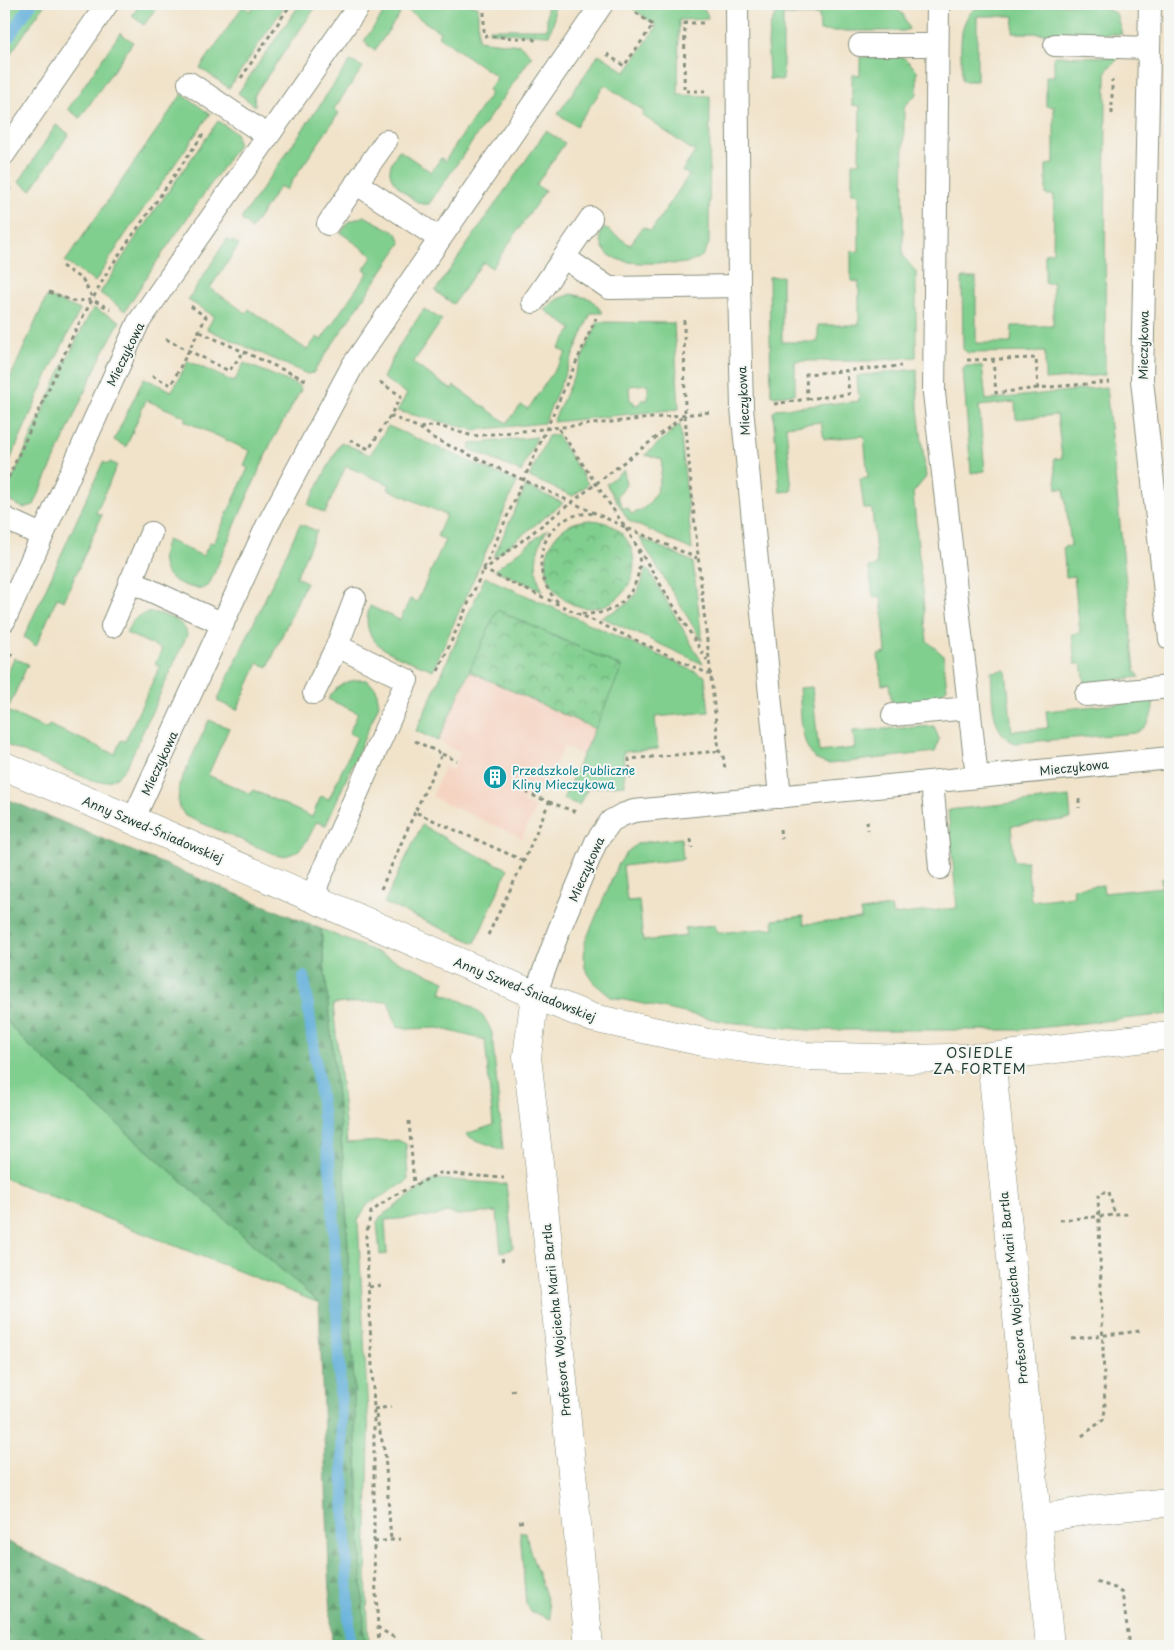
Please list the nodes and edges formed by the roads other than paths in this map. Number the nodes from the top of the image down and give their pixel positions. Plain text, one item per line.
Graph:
1 (107, 4) edge
2 (360, 4) edge
3 (602, 4) edge
4 (737, 4) edge
5 (938, 4) edge
6 (1150, 4) edge
7 (860, 45) dead end
8 (937, 45) junction
9 (1054, 45) dead end
10 (1149, 48) junction
11 (190, 84) dead end
12 (268, 136) junction
13 (386, 141) dead end
14 (4, 154) edge
15 (356, 183) junction
16 (591, 218) dead end
17 (328, 224) dead end
18 (440, 239) junction
19 (564, 258) junction
20 (739, 286) junction
21 (533, 302) dead end
22 (4, 518) edge
23 (151, 533) dead end
24 (41, 535) junction
25 (130, 581) junction
26 (355, 600) dead end
27 (4, 621) edge
28 (223, 624) junction
29 (112, 626) dead end
30 (1170, 639) edge
31 (337, 646) junction
32 (1170, 686) edge
33 (314, 693) dead end
34 (1086, 696) dead end
35 (969, 708) junction
36 (893, 716) dead end
37 (1170, 758) edge
38 (4, 766) edge
39 (977, 777) junction
40 (932, 782) junction
41 (780, 797) junction
42 (133, 820) junction
43 (940, 868) dead end
44 (314, 898) junction
45 (535, 995) junction
46 (1170, 1035) edge
47 (991, 1057) junction
48 (1170, 1502) edge
49 (1037, 1518) junction
50 (589, 1646) edge
51 (1050, 1646) edge

1 - 14 lane
2 - 12 lane, Mieczykowa
3 - 18 lane, Mieczykowa
4 - 20 lane, Mieczykowa
5 - 8 lane
6 - 10 lane, Mieczykowa
7 - 8 lane
8 - 35 lane
9 - 10 lane
10 - 30 lane, Mieczykowa
11 - 12 lane
12 - 24 lane, Mieczykowa
13 - 15 lane
15 - 17 lane
15 - 18 lane
16 - 19 lane
18 - 28 lane, Mieczykowa
19 - 20 lane
19 - 21 lane
20 - 41 lane, Mieczykowa
22 - 24 lane
23 - 25 lane
24 - 27 lane, Mieczykowa
25 - 28 lane
25 - 29 lane
26 - 31 lane
28 - 42 lane, Mieczykowa
31 - 33 lane
31 - 44 lane
32 - 34 lane
35 - 36 lane
35 - 39 lane
37 - 39 lane, Mieczykowa
38 - 42 street, Anny Szwed-Śniadowskiej
39 - 40 lane, Mieczykowa
40 - 41 lane, Mieczykowa
40 - 43 lane
41 - 45 lane, Mieczykowa
42 - 44 street, Anny Szwed-Śniadowskiej
44 - 45 street, Anny Szwed-Śniadowskiej
45 - 47 street, Anny Szwed-Śniadowskiej
45 - 50 street, Profesora Wojciecha Marii Bartla
46 - 47 street, Anny Szwed-Śniadowskiej
47 - 49 street, Profesora Wojciecha Marii Bartla
48 - 49 street
49 - 51 street, Profesora Wojciecha Marii Bartla

